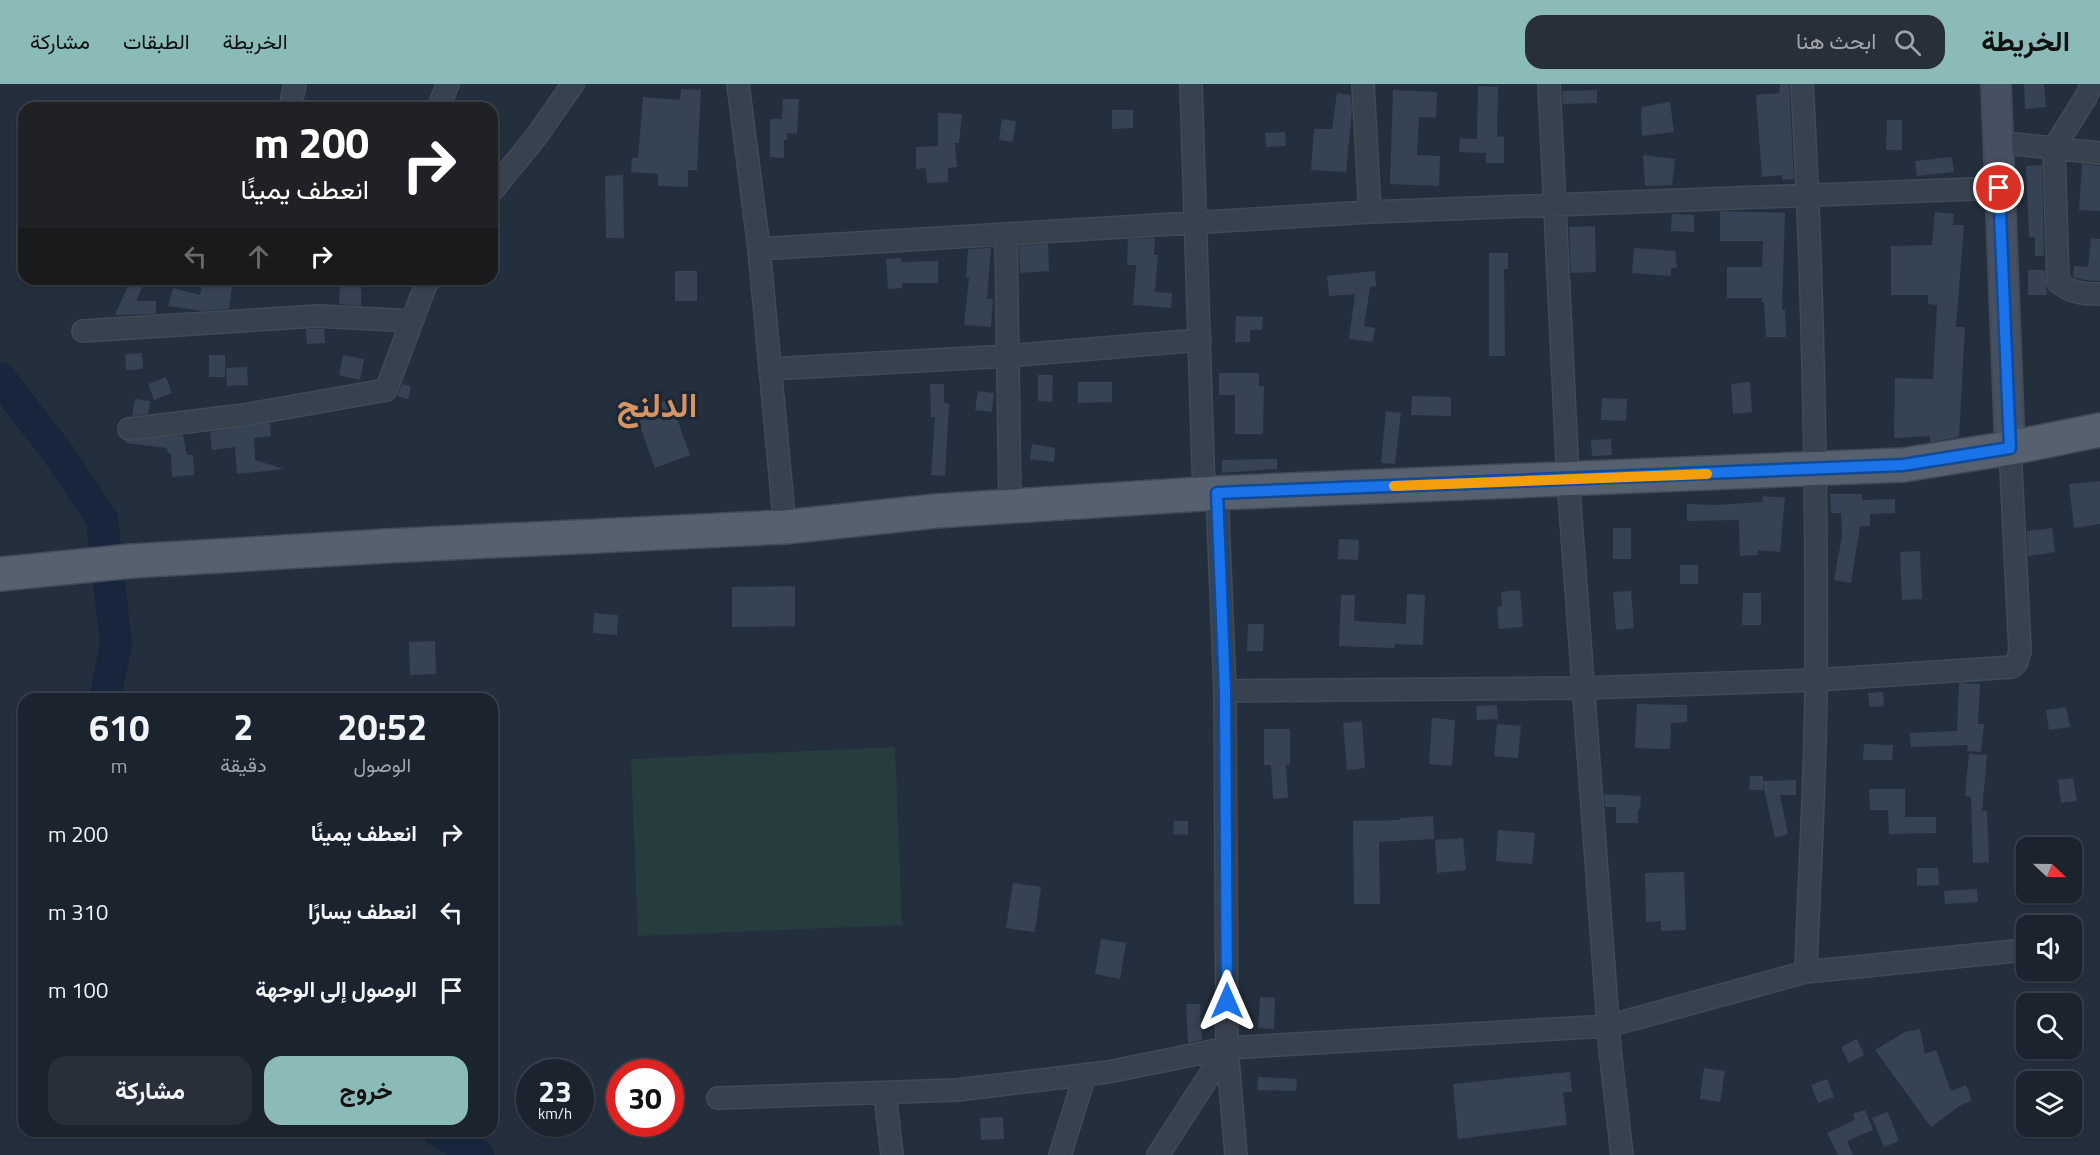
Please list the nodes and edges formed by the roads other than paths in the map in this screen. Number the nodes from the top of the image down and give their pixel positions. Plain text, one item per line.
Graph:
1 (295, 84) edge
2 (448, 84) edge
3 (573, 84) edge
4 (1191, 84) edge
5 (1363, 84) edge
6 (1549, 84) edge
7 (1802, 84) edge
8 (1996, 84) edge
9 (2091, 84) edge
10 (734, 86) edge
11 (291, 102) edge
12 (440, 102) edge
13 (1997, 142) junction
14 (2054, 148) junction
15 (2100, 153) edge
16 (498, 181) edge
17 (1999, 188) junction
18 (1808, 196) junction
19 (1555, 205) junction
20 (1370, 212) junction
21 (1196, 223) junction
22 (1006, 234) junction
23 (759, 249) junction
24 (427, 285) edge
25 (2100, 294) edge
26 (412, 321) junction
27 (83, 331) dead end
28 (1200, 340) junction
29 (1008, 356) junction
30 (770, 369) junction
31 (129, 429) dead end
32 (2100, 429) edge
33 (2010, 448) junction
34 (1815, 470) junction
35 (1568, 479) junction
36 (1211, 494) junction
37 (1010, 506) junction
38 (785, 527) junction
39 (0, 574) edge
40 (1816, 680) junction
41 (1584, 688) junction
42 (1225, 691) junction
43 (2016, 951) edge
44 (1806, 972) junction
45 (1608, 1026) junction
46 (1227, 1048) junction
47 (1085, 1075) junction
48 (885, 1093) junction
49 (718, 1098) dead end
50 (892, 1155) edge
51 (1060, 1155) edge
52 (1158, 1155) edge
53 (1236, 1155) edge
54 (1622, 1155) edge

1 - 11 street
2 - 12 street
3 - 16 street
4 - 21 street
5 - 20 street
6 - 19 street
7 - 18 street
8 - 13 main road
9 - 14 street
10 - 23 street
13 - 14 street
13 - 17 main road
14 - 15 street
14 - 25 street
17 - 18 street
17 - 33 main road
18 - 19 street
18 - 34 street
19 - 20 street
19 - 35 street
20 - 21 street
21 - 22 street
21 - 28 street
22 - 23 street
22 - 29 street
23 - 30 street
24 - 26 street
26 - 27 street
26 - 31 street
28 - 29 street
28 - 36 street
29 - 30 street
29 - 37 street
30 - 38 street
32 - 33 main road
33 - 34 main road
33 - 40 street
34 - 35 main road
34 - 40 street
35 - 36 main road
35 - 41 street
36 - 37 main road
36 - 42 street
37 - 38 main road
38 - 39 main road
40 - 41 street
40 - 44 street
41 - 42 street
41 - 45 street
42 - 46 street
43 - 44 street
44 - 45 street
45 - 46 street
45 - 54 street
46 - 47 street
46 - 52 street
46 - 53 street
47 - 48 street
47 - 51 street
48 - 49 street
48 - 50 street

